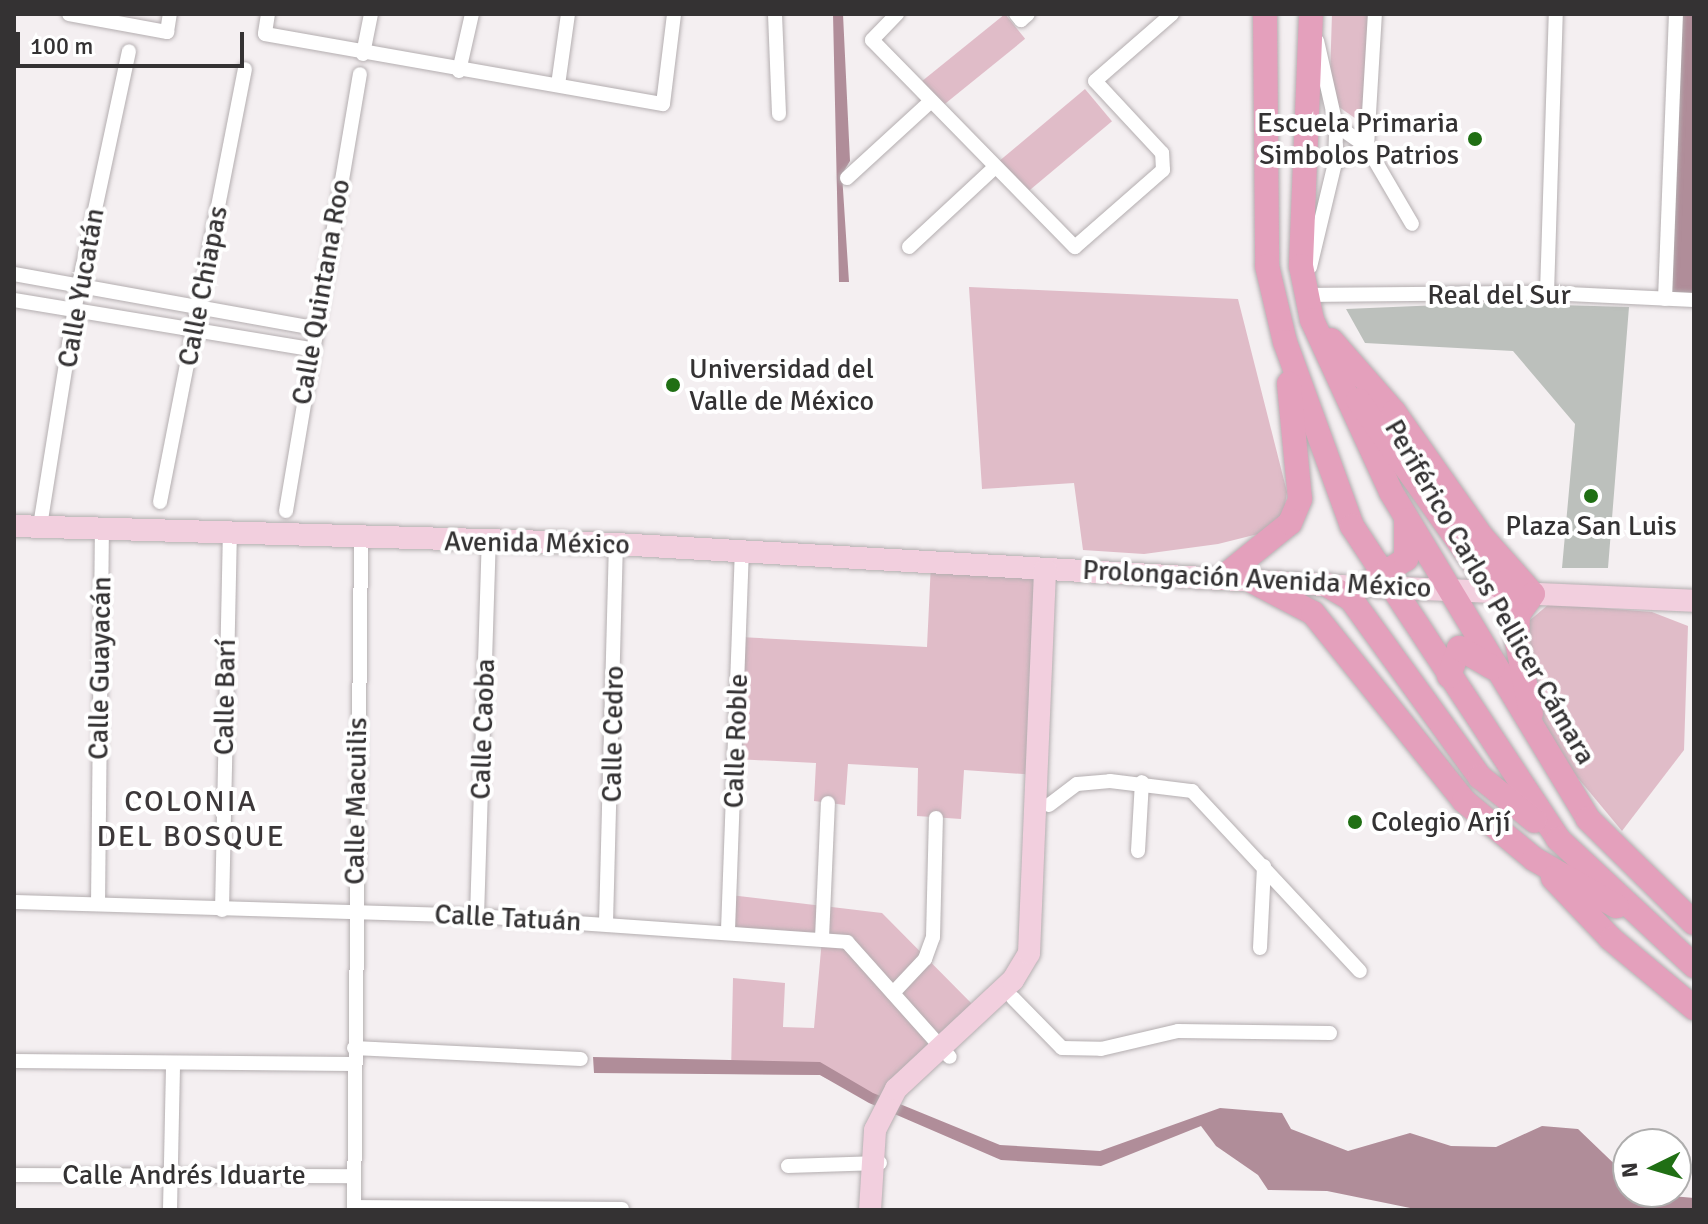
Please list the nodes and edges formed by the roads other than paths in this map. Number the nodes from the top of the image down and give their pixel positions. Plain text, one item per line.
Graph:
1 (170, 14) edge
2 (268, 14) edge
3 (371, 14) edge
4 (472, 14) edge
5 (568, 14) edge
6 (674, 14) edge
7 (775, 14) edge
8 (897, 14) edge
9 (1172, 14) edge
10 (1265, 14) edge
11 (1311, 14) edge
12 (1375, 14) edge
13 (1556, 14) edge
14 (1676, 14) edge
15 (69, 15) edge
16 (129, 51) dead end
17 (363, 54) junction
18 (245, 69) dead end
19 (459, 71) junction
20 (360, 74) dead end
21 (558, 85) junction
22 (931, 101) junction
23 (779, 114) dead end
24 (1336, 125) junction
25 (1367, 147) junction
26 (1335, 163) junction
27 (995, 167) junction
28 (847, 178) dead end
29 (1412, 224) dead end
30 (909, 247) dead end
31 (1267, 266) junction
32 (14, 274) edge
33 (78, 289) junction
34 (1547, 293) junction
35 (1665, 299) junction
36 (14, 300) edge
37 (1694, 300) edge
38 (1303, 307) junction
39 (198, 308) junction
40 (76, 311) junction
41 (313, 328) junction
42 (195, 330) junction
43 (1285, 342) junction
44 (310, 349) junction
45 (1379, 425) junction
46 (160, 502) dead end
47 (286, 511) dead end
48 (1405, 516) junction
49 (14, 526) edge
50 (40, 526) junction
51 (102, 527) junction
52 (230, 532) junction
53 (361, 538) junction
54 (489, 542) junction
55 (616, 544) junction
56 (742, 551) junction
57 (1052, 570) junction
58 (1222, 578) junction
59 (1250, 580) junction
60 (1380, 582) junction
61 (1327, 585) junction
62 (1421, 587) junction
63 (1450, 588) junction
64 (1508, 593) junction
65 (1533, 594) junction
66 (1694, 601) edge
67 (1415, 623) junction
68 (1498, 672) junction
69 (1449, 676) junction
70 (1420, 688) junction
71 (1389, 706) junction
72 (1534, 732) junction
73 (1142, 782) junction
74 (828, 803) dead end
75 (1049, 805) junction
76 (936, 818) dead end
77 (1558, 839) junction
78 (1138, 851) dead end
79 (1534, 859) junction
80 (1264, 866) junction
81 (1637, 870) junction
82 (14, 902) edge
83 (98, 904) junction
84 (222, 910) junction
85 (354, 912) junction
86 (477, 916) junction
87 (606, 923) junction
88 (1694, 923) edge
89 (1652, 927) junction
90 (728, 930) junction
91 (822, 938) junction
92 (1260, 948) dead end
93 (1694, 966) edge
94 (1360, 971) dead end
95 (893, 993) junction
96 (1013, 998) junction
97 (1694, 1008) edge
98 (1330, 1033) dead end
99 (354, 1048) junction
100 (945, 1051) junction
101 (581, 1059) dead end
102 (14, 1061) edge
103 (173, 1064) junction
104 (353, 1064) junction
105 (876, 1163) junction
106 (788, 1166) dead end
107 (171, 1174) junction
108 (14, 1175) edge
109 (354, 1176) junction
110 (354, 1209) edge
111 (622, 1209) edge
112 (170, 1210) edge
113 (870, 1210) edge
114 (882, 1210) edge

1 - 15 street
2 - 17 street
3 - 17 street
4 - 19 street
5 - 21 street
6 - 21 street
7 - 23 street
8 - 22 street
9 - 27 street
10 - 31 main road
11 - 24 street
11 - 38 main road, Periférico Carlos Pellicer Cámara
12 - 25 street
13 - 34 street
14 - 35 street
16 - 33 street, Calle Yucatán
17 - 19 street
18 - 39 street, Calle Chiapas
19 - 21 street
20 - 41 street, Calle Quintana Roo
22 - 27 street
22 - 28 street
24 - 25 street
24 - 26 street
25 - 26 street
25 - 29 street
26 - 38 street
27 - 30 street
31 - 38 main road
31 - 43 main road
32 - 33 street
33 - 39 street
33 - 40 street, Calle Yucatán
34 - 35 street, Real del Sur
34 - 38 street, Real del Sur
35 - 37 street, Real del Sur
36 - 40 street
38 - 45 main road
38 - 45 main road, Periférico Carlos Pellicer Cámara
39 - 41 street
39 - 42 street, Calle Chiapas
40 - 42 street
40 - 50 street, Calle Yucatán
41 - 44 street, Calle Quintana Roo
42 - 44 street
42 - 46 street, Calle Chiapas
43 - 58 main road
43 - 60 main road
44 - 47 street, Calle Quintana Roo
45 - 48 main road, Periférico Carlos Pellicer Cámara
45 - 64 main road
45 - 65 main road
48 - 60 main road
48 - 63 main road, Periférico Carlos Pellicer Cámara
49 - 50 main road, Avenida México
50 - 51 main road, Avenida México
51 - 52 main road, Avenida México
51 - 83 street, Calle Guayacán
52 - 53 main road, Avenida México
52 - 84 street, Calle Barí
53 - 54 main road, Avenida México
53 - 85 street, Calle Macuilis
54 - 55 main road, Avenida México
54 - 86 street, Calle Caoba
55 - 56 main road, Avenida México
55 - 87 street, Calle Cedro
56 - 57 main road, Avenida México
56 - 90 street, Calle Roble
57 - 58 main road, Prolongación Avenida México
57 - 75 main road
57 - 100 main road
58 - 59 main road, Prolongación Avenida México
59 - 61 main road, Prolongación Avenida México
59 - 71 main road
60 - 61 main road, Prolongación Avenida México
60 - 62 main road, Prolongación Avenida México
60 - 67 main road
61 - 70 main road
62 - 63 main road, Prolongación Avenida México
62 - 67 main road
63 - 64 main road, Prolongación Avenida México
63 - 68 main road, Periférico Carlos Pellicer Cámara
64 - 65 main road, Prolongación Avenida México
65 - 66 main road, Prolongación Avenida México
65 - 72 main road
67 - 69 main road
68 - 69 main road
68 - 72 main road, Periférico Carlos Pellicer Cámara
69 - 77 main road
70 - 71 main road
70 - 77 main road
71 - 79 main road
72 - 81 main road, Periférico Carlos Pellicer Cámara
73 - 75 street
73 - 78 street
73 - 80 street
74 - 91 street
75 - 96 main road
76 - 95 street
77 - 81 main road
77 - 89 main road
79 - 89 main road
79 - 97 main road
80 - 92 street
80 - 94 street
81 - 88 main road, Periférico Carlos Pellicer Cámara
82 - 83 street, Calle Tatuán
83 - 84 street, Calle Tatuán
84 - 85 street, Calle Tatuán
85 - 86 street, Calle Tatuán
85 - 99 street, Calle Macuilis
86 - 87 street, Calle Tatuán
87 - 90 street, Calle Tatuán
89 - 93 main road
90 - 91 street, Calle Tatuán
91 - 95 street, Calle Tatuán
95 - 100 street, Calle Tatuán
96 - 98 street
96 - 100 main road
99 - 101 street
99 - 104 street, Calle Macuilis
100 - 105 main road
102 - 103 street
103 - 104 street
103 - 107 street
104 - 109 street, Calle Macuilis
105 - 106 street
105 - 113 main road
105 - 114 main road
107 - 108 street, Calle Andrés Iduarte
107 - 109 street, Calle Andrés Iduarte
107 - 112 street
109 - 110 street, Calle Macuilis
110 - 111 street

